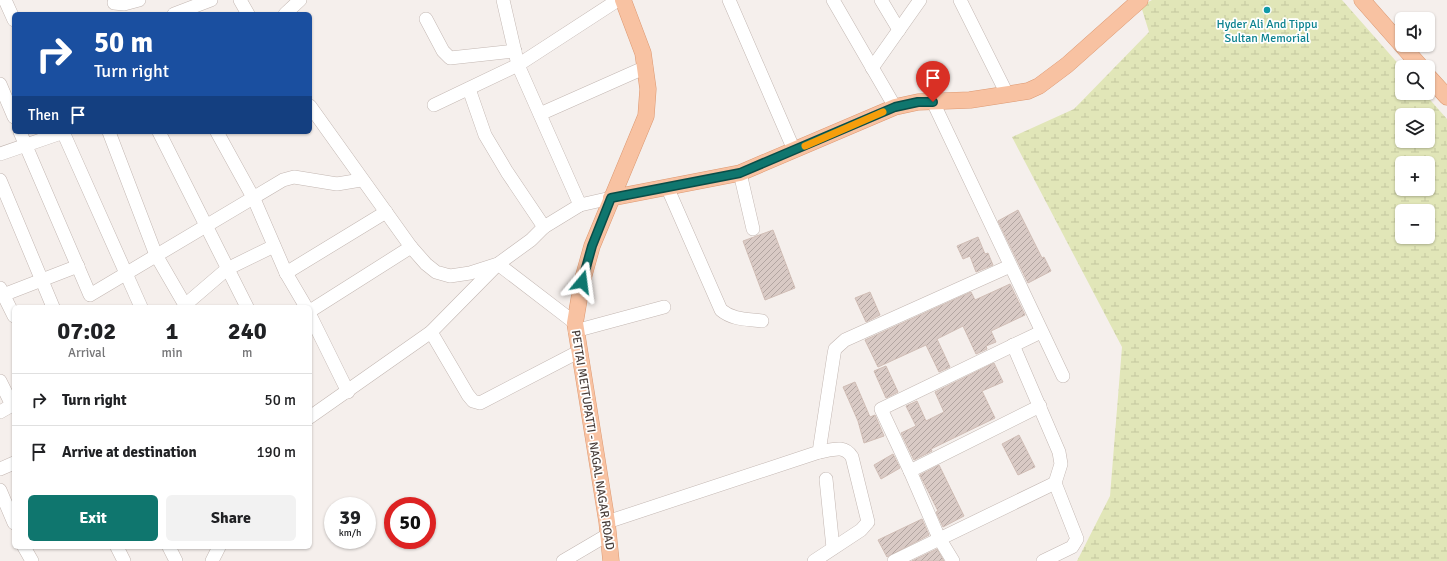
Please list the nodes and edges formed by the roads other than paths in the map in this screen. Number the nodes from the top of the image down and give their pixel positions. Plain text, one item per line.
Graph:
1 (5, 0) edge
2 (139, 0) edge
3 (240, 0) edge
4 (300, 0) edge
5 (503, 0) edge
6 (729, 0) edge
7 (833, 0) edge
8 (881, 0) edge
9 (920, 0) edge
10 (960, 0) edge
11 (1140, 0) edge
12 (1362, 0) edge
13 (205, 1) edge
14 (624, 1) edge
15 (114, 3) dead end
16 (179, 12) edge
17 (247, 12) edge
18 (287, 12) edge
19 (12, 16) edge
20 (426, 19) dead end
21 (899, 30) junction
22 (515, 50) junction
23 (1414, 60) edge
24 (518, 65) junction
25 (646, 67) junction
26 (872, 68) junction
27 (0, 84) edge
28 (1435, 84) edge
29 (469, 89) junction
30 (1007, 94) junction
31 (1447, 97) edge
32 (933, 102) junction
33 (434, 105) dead end
34 (895, 107) junction
35 (312, 109) edge
36 (12, 112) edge
37 (540, 114) junction
38 (50, 134) edge
39 (65, 134) edge
40 (110, 134) edge
41 (160, 134) edge
42 (218, 134) edge
43 (23, 138) edge
44 (794, 150) junction
45 (0, 154) edge
46 (740, 173) junction
47 (0, 180) edge
48 (361, 180) junction
49 (668, 189) junction
50 (611, 198) junction
51 (254, 199) junction
52 (580, 205) junction
53 (386, 212) junction
54 (206, 225) junction
55 (544, 227) junction
56 (753, 229) dead end
57 (274, 246) junction
58 (411, 247) junction
59 (156, 255) junction
60 (498, 264) junction
61 (78, 266) junction
62 (1010, 266) junction
63 (228, 269) junction
64 (125, 273) junction
65 (286, 273) junction
66 (41, 280) junction
67 (2, 297) edge
68 (52, 305) edge
69 (140, 305) edge
70 (183, 305) edge
71 (185, 305) edge
72 (246, 305) edge
73 (305, 305) edge
74 (664, 307) dead end
75 (312, 310) edge
76 (12, 313) edge
77 (312, 319) edge
78 (762, 321) dead end
79 (575, 327) junction
80 (431, 332) junction
81 (1041, 332) junction
82 (1013, 345) junction
83 (580, 351) junction
84 (1063, 376) dead end
85 (0, 381) edge
86 (348, 392) junction
87 (12, 402) edge
88 (12, 405) edge
89 (1040, 406) junction
90 (0, 412) edge
91 (312, 416) edge
92 (819, 452) junction
93 (12, 464) edge
94 (0, 469) edge
95 (910, 471) junction
96 (826, 480) dead end
97 (1055, 483) junction
98 (0, 490) edge
99 (12, 516) edge
100 (608, 528) junction
101 (939, 538) junction
102 (833, 548) junction
103 (25, 549) edge
104 (118, 549) edge
105 (170, 549) edge
106 (218, 549) edge
107 (32, 561) edge
108 (124, 561) edge
109 (176, 561) edge
110 (212, 561) edge
111 (563, 561) edge
112 (611, 561) edge
113 (814, 561) edge
114 (894, 561) edge
115 (953, 561) edge
116 (1043, 561) edge

1 - 19 street
2 - 15 street
3 - 17 street
4 - 18 street
5 - 22 street
6 - 44 street
7 - 26 street
8 - 21 street
9 - 21 street
10 - 30 street
11 - 30 main road
12 - 23 main road
13 - 16 street
14 - 24 street
14 - 25 main road, PETTAI METTUPATTI - NAGAL NAGAR ROAD
20 - 22 street
21 - 26 street
22 - 24 street
24 - 29 street
24 - 37 street
25 - 37 street
25 - 50 main road, PETTAI METTUPATTI - NAGAL NAGAR ROAD
26 - 34 street
27 - 36 street
28 - 31 main road
29 - 33 street
29 - 55 street
30 - 32 main road
32 - 34 main road
32 - 62 street
34 - 44 main road
35 - 48 street
37 - 52 street
38 - 43 street
39 - 64 street
40 - 59 street
41 - 54 street
42 - 51 street
43 - 45 street
43 - 61 street
44 - 46 main road
46 - 49 main road
46 - 56 street
47 - 66 street
48 - 51 street
48 - 53 street
49 - 50 main road
49 - 78 street
50 - 52 street
50 - 79 main road, PETTAI METTUPATTI - NAGAL NAGAR ROAD
51 - 54 street
51 - 57 street
52 - 55 street
53 - 58 street
53 - 65 street
54 - 59 street
54 - 63 street
55 - 60 street
57 - 63 street
57 - 65 street
58 - 60 street
58 - 75 street
59 - 64 street
59 - 70 street
60 - 79 street
60 - 80 street
61 - 64 street
61 - 66 street
62 - 81 street
62 - 92 street
63 - 71 street
63 - 72 street
64 - 69 street
65 - 73 street
66 - 67 street
66 - 68 street
67 - 76 street
74 - 79 street
77 - 86 street
79 - 83 main road, PETTAI METTUPATTI - NAGAL NAGAR ROAD
80 - 83 street
80 - 86 street
81 - 82 street
81 - 84 street
82 - 89 street
82 - 95 street
83 - 100 main road, PETTAI METTUPATTI - NAGAL NAGAR ROAD
85 - 87 street
86 - 91 street
88 - 90 street
89 - 95 street
89 - 97 street
92 - 100 street
92 - 102 street
93 - 94 street
95 - 101 street
96 - 102 street
97 - 101 street
97 - 116 street
98 - 99 street
100 - 111 street
100 - 112 main road, PETTAI METTUPATTI - NAGAL NAGAR ROAD
101 - 114 street
101 - 115 street
102 - 113 street
103 - 107 street
104 - 108 street
105 - 109 street
106 - 110 street

